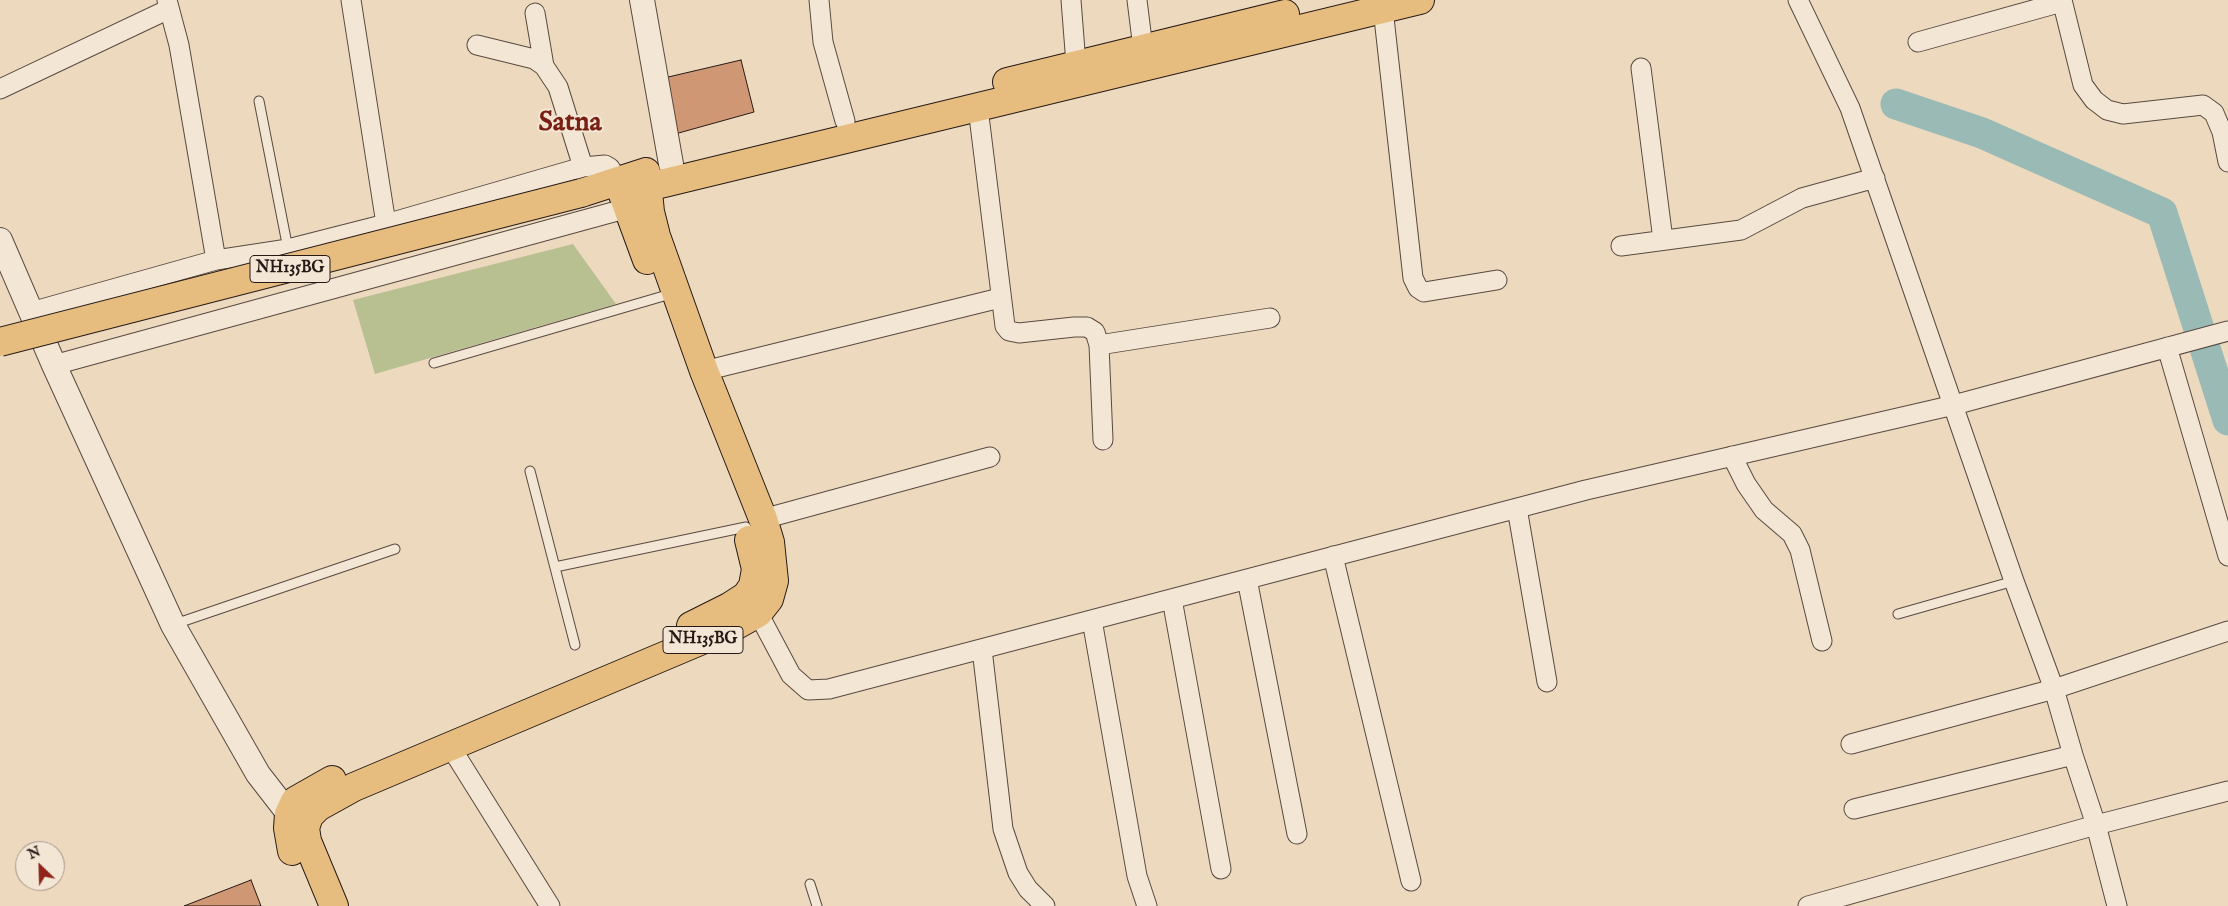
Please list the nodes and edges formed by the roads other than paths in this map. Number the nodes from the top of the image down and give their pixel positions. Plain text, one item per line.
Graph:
1 (351, 0) edge
2 (642, 0) edge
3 (819, 0) edge
4 (1071, 0) edge
5 (1137, 0) edge
6 (1343, 0) edge
7 (1420, 0) edge
8 (1798, 0) edge
9 (2062, 1) edge
10 (168, 4) edge
11 (1383, 9) junction
12 (534, 13) dead end
13 (1918, 42) dead end
14 (478, 45) dead end
15 (1143, 48) junction
16 (1076, 64) junction
17 (544, 66) junction
18 (1641, 68) dead end
19 (0, 89) edge
20 (259, 101) dead end
21 (978, 108) junction
22 (845, 121) junction
23 (2228, 162) edge
24 (655, 174) junction
25 (1875, 178) junction
26 (585, 184) junction
27 (623, 194) junction
28 (386, 224) junction
29 (0, 240) edge
30 (1663, 240) junction
31 (1620, 246) dead end
32 (288, 248) junction
33 (216, 260) junction
34 (1497, 280) dead end
35 (669, 295) junction
36 (1000, 298) junction
37 (31, 312) junction
38 (1270, 318) dead end
39 (2228, 331) edge
40 (0, 342) edge
41 (1099, 345) junction
42 (2174, 346) junction
43 (434, 363) dead end
44 (54, 365) junction
45 (704, 371) junction
46 (1954, 405) junction
47 (1104, 440) dead end
48 (1732, 456) junction
49 (990, 457) dead end
50 (530, 471) dead end
51 (1516, 508) junction
52 (754, 523) junction
53 (395, 549) dead end
54 (1333, 556) junction
55 (2228, 556) edge
56 (555, 567) junction
57 (1247, 579) junction
58 (2014, 581) junction
59 (1172, 599) junction
60 (758, 613) junction
61 (1898, 614) dead end
62 (1092, 620) junction
63 (173, 625) junction
64 (2228, 631) edge
65 (1822, 641) dead end
66 (575, 645) dead end
67 (982, 649) junction
68 (1546, 682) dead end
69 (2054, 689) junction
70 (1851, 744) dead end
71 (450, 746) junction
72 (2073, 755) junction
73 (2228, 791) edge
74 (1854, 809) dead end
75 (289, 814) junction
76 (2096, 825) junction
77 (1297, 834) dead end
78 (1221, 869) dead end
79 (1410, 881) dead end
80 (810, 884) dead end
81 (1866, 898) edge
82 (314, 906) edge
83 (334, 906) edge
84 (550, 906) edge
85 (817, 906) edge
86 (1046, 906) edge
87 (1147, 906) edge
88 (1808, 906) edge
89 (2117, 906) edge

1 - 28 street
2 - 24 street
3 - 22 street
4 - 16 street
5 - 15 street
6 - 15 main road
7 - 11 main road
8 - 25 street
9 - 13 street
9 - 23 street
10 - 19 street
10 - 33 street
11 - 21 main road
11 - 34 street
12 - 17 street
14 - 17 street
15 - 16 main road
16 - 22 main road
17 - 26 street
18 - 30 street
20 - 32 lane
21 - 24 main road
21 - 36 street
22 - 24 main road
24 - 27 main road, NH135BG
24 - 35 main road, NH135BG
25 - 30 street
25 - 46 street
26 - 27 main road, NH135BG
26 - 28 street
26 - 40 main road, NH135BG, bridge
27 - 35 main road, NH135BG
27 - 44 street
28 - 32 street
29 - 37 street
30 - 31 street
32 - 33 street
33 - 37 street
35 - 43 lane
35 - 45 main road, NH135BG
35 - 52 main road, NH135BG
36 - 41 street
36 - 45 street
37 - 44 street
38 - 41 street
39 - 42 street
41 - 47 street
42 - 46 street
42 - 55 street
44 - 63 street
45 - 52 main road, NH135BG
46 - 48 street
46 - 58 street
48 - 51 street
48 - 65 street
49 - 52 street
50 - 56 lane
51 - 54 street
51 - 68 street
52 - 56 lane
52 - 60 main road, NH135BG
52 - 75 main road, NH135BG
53 - 63 lane
54 - 57 street
54 - 79 street
56 - 66 lane
57 - 59 street
57 - 77 street
58 - 61 lane
58 - 69 street
59 - 62 street
59 - 78 street
60 - 67 street
60 - 71 main road, NH135BG
62 - 67 street
62 - 87 street
63 - 75 street
64 - 69 street
67 - 86 street
69 - 70 street
69 - 72 street
71 - 83 main road, NH135BG
71 - 84 street
72 - 74 street
72 - 76 street
73 - 76 street
75 - 82 main road
76 - 81 street
76 - 89 street
80 - 85 lane
81 - 88 street

